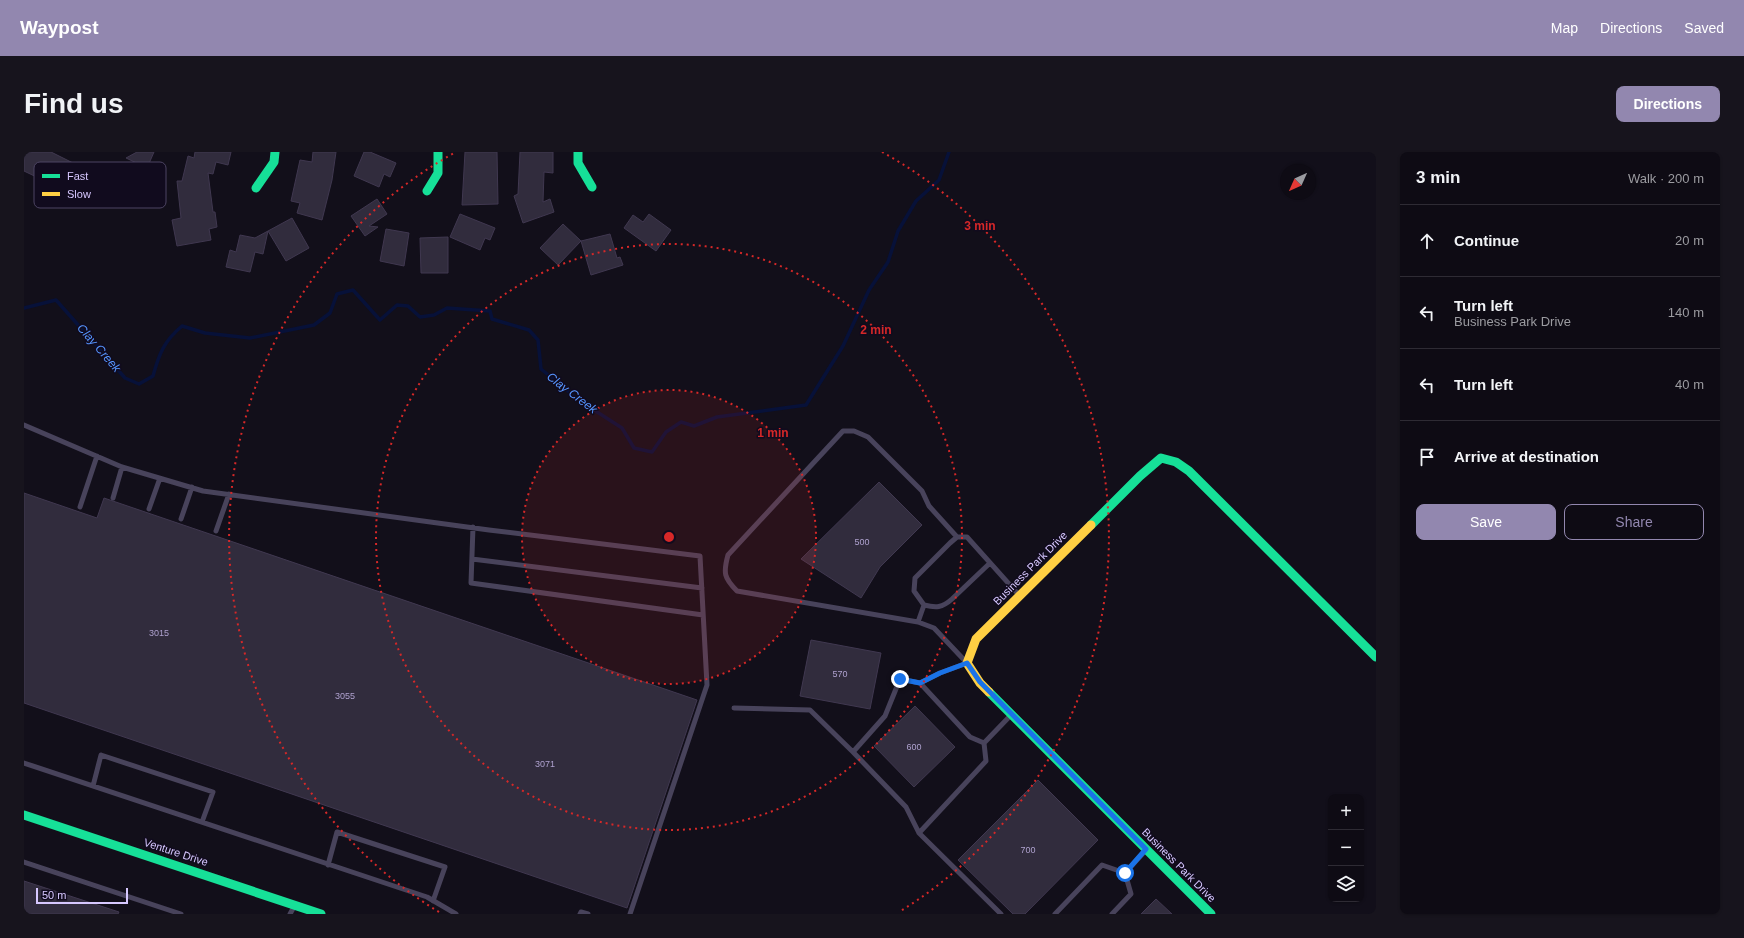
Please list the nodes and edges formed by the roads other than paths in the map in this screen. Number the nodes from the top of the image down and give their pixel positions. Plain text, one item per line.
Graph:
1 (275, 152) edge
2 (438, 152) edge
3 (578, 152) edge
4 (592, 187) dead end
5 (256, 188) dead end
6 (427, 191) dead end
7 (24, 425) edge
8 (97, 456) junction
9 (122, 467) junction
10 (160, 478) junction
11 (192, 488) junction
12 (229, 494) junction
13 (113, 498) dead end
14 (80, 507) dead end
15 (149, 509) dead end
16 (180, 519) dead end
17 (473, 528) junction
18 (216, 531) dead end
19 (957, 537) junction
20 (472, 558) junction
21 (990, 563) junction
22 (702, 588) junction
23 (1020, 596) junction
24 (924, 605) junction
25 (703, 615) junction
26 (918, 622) junction
27 (1376, 657) edge
28 (967, 663) junction
29 (920, 683) junction
30 (734, 708) dead end
31 (1011, 714) junction
32 (984, 743) junction
33 (853, 752) junction
34 (24, 763) edge
35 (93, 786) junction
36 (24, 815) edge
37 (202, 822) junction
38 (919, 833) junction
39 (1146, 849) junction
40 (24, 862) edge
41 (328, 865) junction
42 (1125, 873) junction
43 (433, 901) junction
44 (296, 904) junction
45 (181, 914) edge
46 (290, 914) edge
47 (321, 914) edge
48 (456, 914) edge
49 (580, 914) edge
50 (588, 914) edge
51 (630, 914) edge
52 (1001, 914) edge
53 (1055, 914) edge
54 (1112, 914) edge
55 (1211, 914) edge

1 - 5 street
2 - 6 street
3 - 4 street
7 - 8 lane
8 - 9 lane
8 - 14 lane
9 - 10 lane
9 - 13 lane
10 - 11 lane
10 - 15 lane
11 - 12 lane
11 - 16 lane
12 - 17 lane
12 - 18 lane
17 - 20 lane
17 - 22 lane
19 - 21 lane
19 - 24 lane
19 - 26 lane
20 - 22 lane
20 - 25 lane
21 - 23 lane
21 - 24 lane
22 - 25 lane
23 - 27 street, Business Park Drive
23 - 28 street, Business Park Drive
24 - 26 lane
25 - 51 lane
26 - 28 lane
28 - 29 lane
28 - 31 street, Business Park Drive
29 - 32 lane
29 - 33 lane
30 - 33 lane
31 - 32 lane
31 - 39 street, Business Park Drive
32 - 38 lane
33 - 38 lane
34 - 35 lane
35 - 37 lane
35 - 37 lane
36 - 44 street, Venture Drive
37 - 41 lane
38 - 52 lane
39 - 42 lane
39 - 55 street, Business Park Drive
40 - 45 lane
41 - 43 lane
41 - 43 lane
42 - 53 lane
42 - 54 lane
43 - 48 lane
44 - 46 lane
44 - 47 street, Venture Drive
49 - 50 lane

